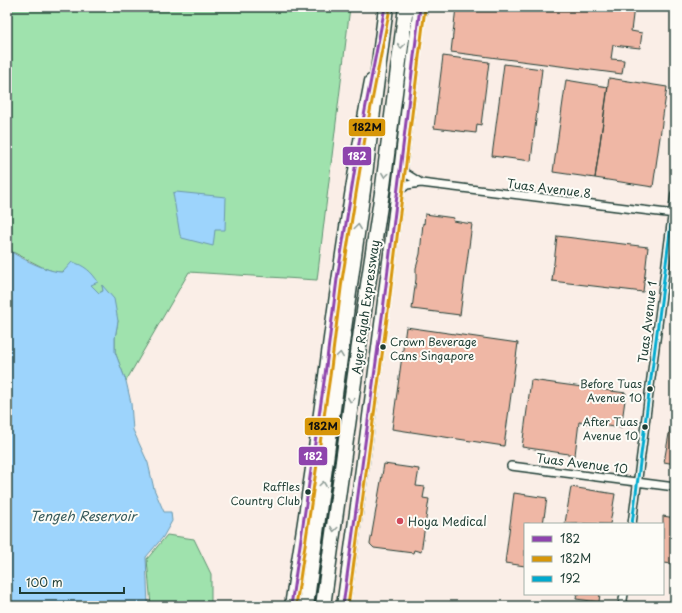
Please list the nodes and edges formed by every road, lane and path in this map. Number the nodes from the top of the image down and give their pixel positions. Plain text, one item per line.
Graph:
1 (386, 7) edge
2 (416, 8) edge
3 (401, 163) junction
4 (421, 183) junction
5 (397, 193) junction
6 (675, 194) edge
7 (674, 214) edge
8 (511, 466) dead end
9 (638, 482) junction
10 (675, 487) edge
11 (632, 523) edge
12 (624, 595) edge
13 (291, 606) edge
14 (306, 606) edge
15 (323, 606) edge
16 (343, 606) edge
17 (622, 606) edge

1 - 13 main road
14 -> 1 highway, Ayer Rajah Expressway
2 - 3 main road
2 -> 15 highway, Ayer Rajah Expressway
3 - 4 street, Tuas Avenue 8
3 - 5 main road
4 - 5 street, Tuas Avenue 8
4 - 7 street, Tuas Avenue 8
5 - 16 main road
6 - 7 street, Tuas Avenue 1
7 - 9 street, Tuas Avenue 1
8 - 9 street, Tuas Avenue 10
9 - 10 street, Tuas Avenue 10
9 - 11 street, Tuas Avenue 1
12 - 17 street

